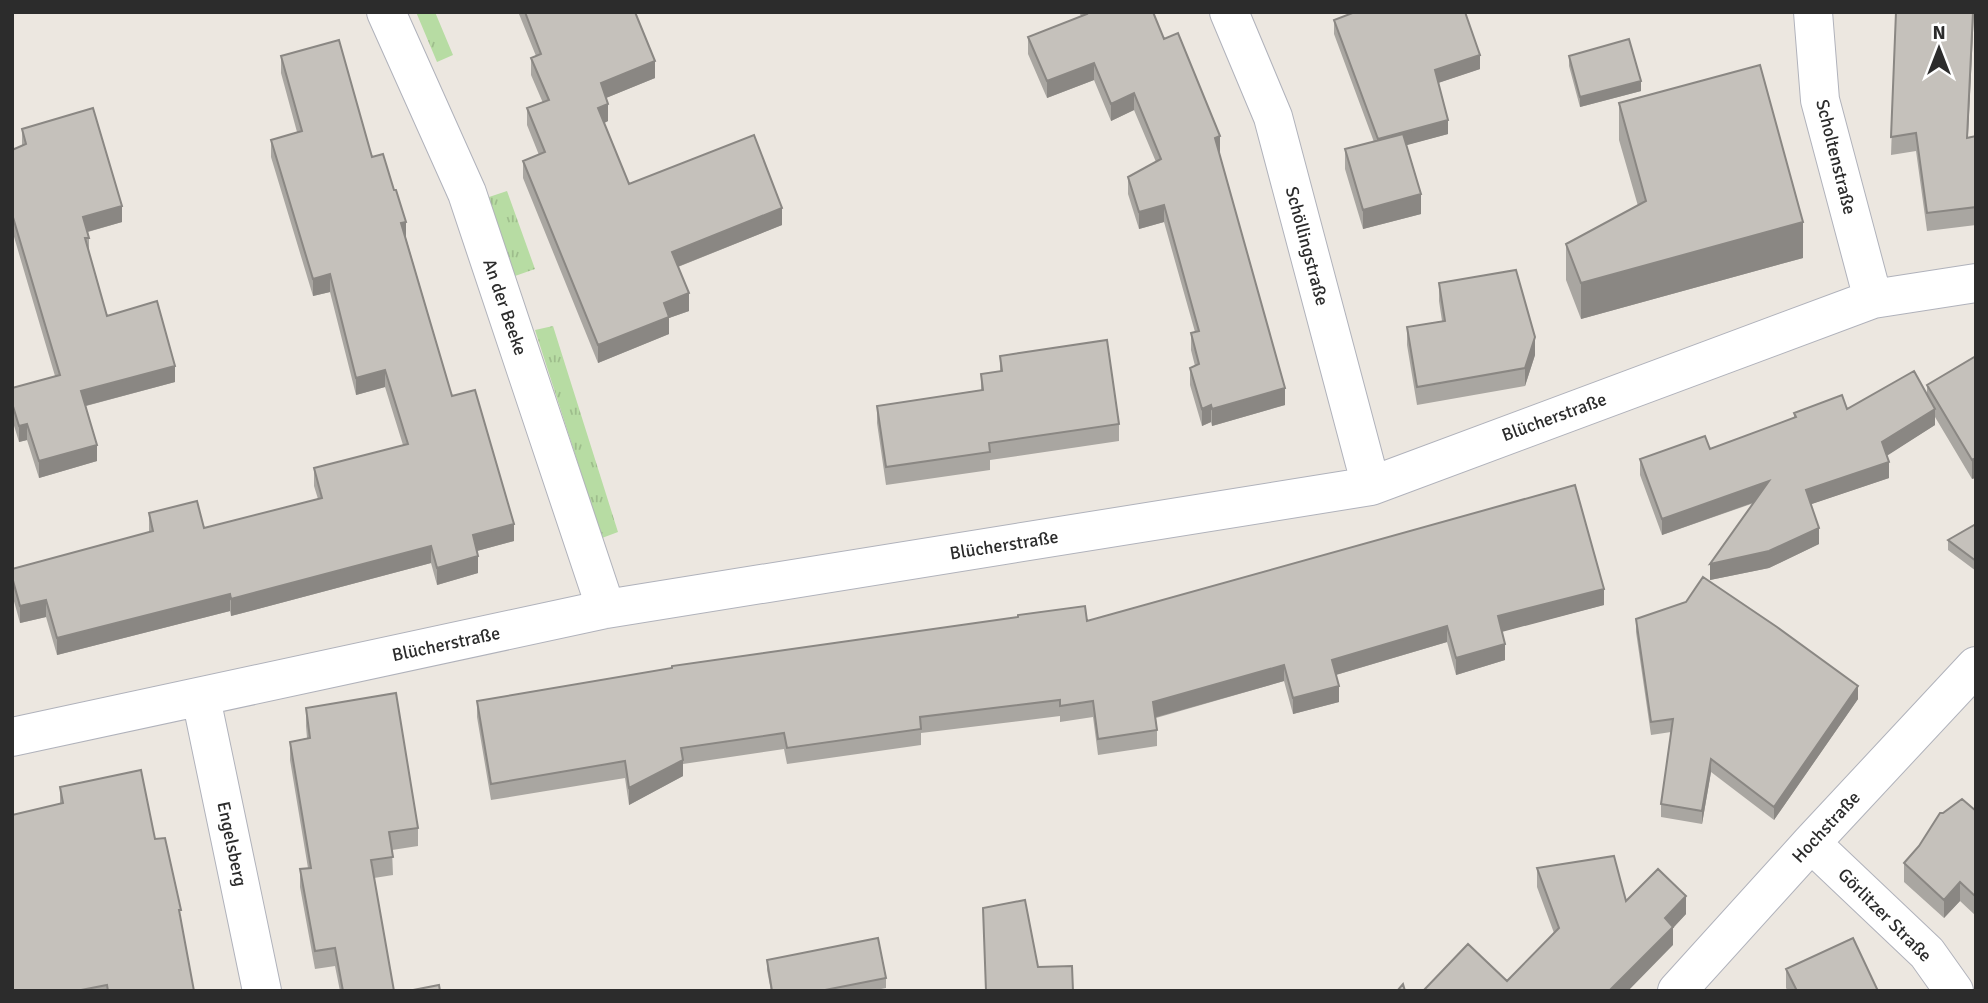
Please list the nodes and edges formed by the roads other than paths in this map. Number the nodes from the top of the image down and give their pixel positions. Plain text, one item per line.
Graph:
1 (386, 12) edge
2 (1229, 12) edge
3 (1813, 12) edge
4 (1976, 283) edge
5 (1873, 299) junction
6 (1371, 485) junction
7 (606, 609) junction
8 (1976, 666) edge
9 (201, 698) junction
10 (12, 737) edge
11 (1811, 842) junction
12 (262, 991) edge
13 (1677, 991) edge
14 (1954, 991) edge

1 - 7 street, An der Beeke
2 - 6 street, Schöllingstraße
3 - 5 street, Scholtenstraße
4 - 5 street, Blücherstraße
5 - 6 street, Blücherstraße
6 - 7 street, Blücherstraße
7 - 9 street, Blücherstraße
8 - 11 street, Hochstraße
9 - 10 street, Blücherstraße
9 - 12 street, Engelsberg
11 - 13 street, Hochstraße
11 - 14 street, Görlitzer Straße

